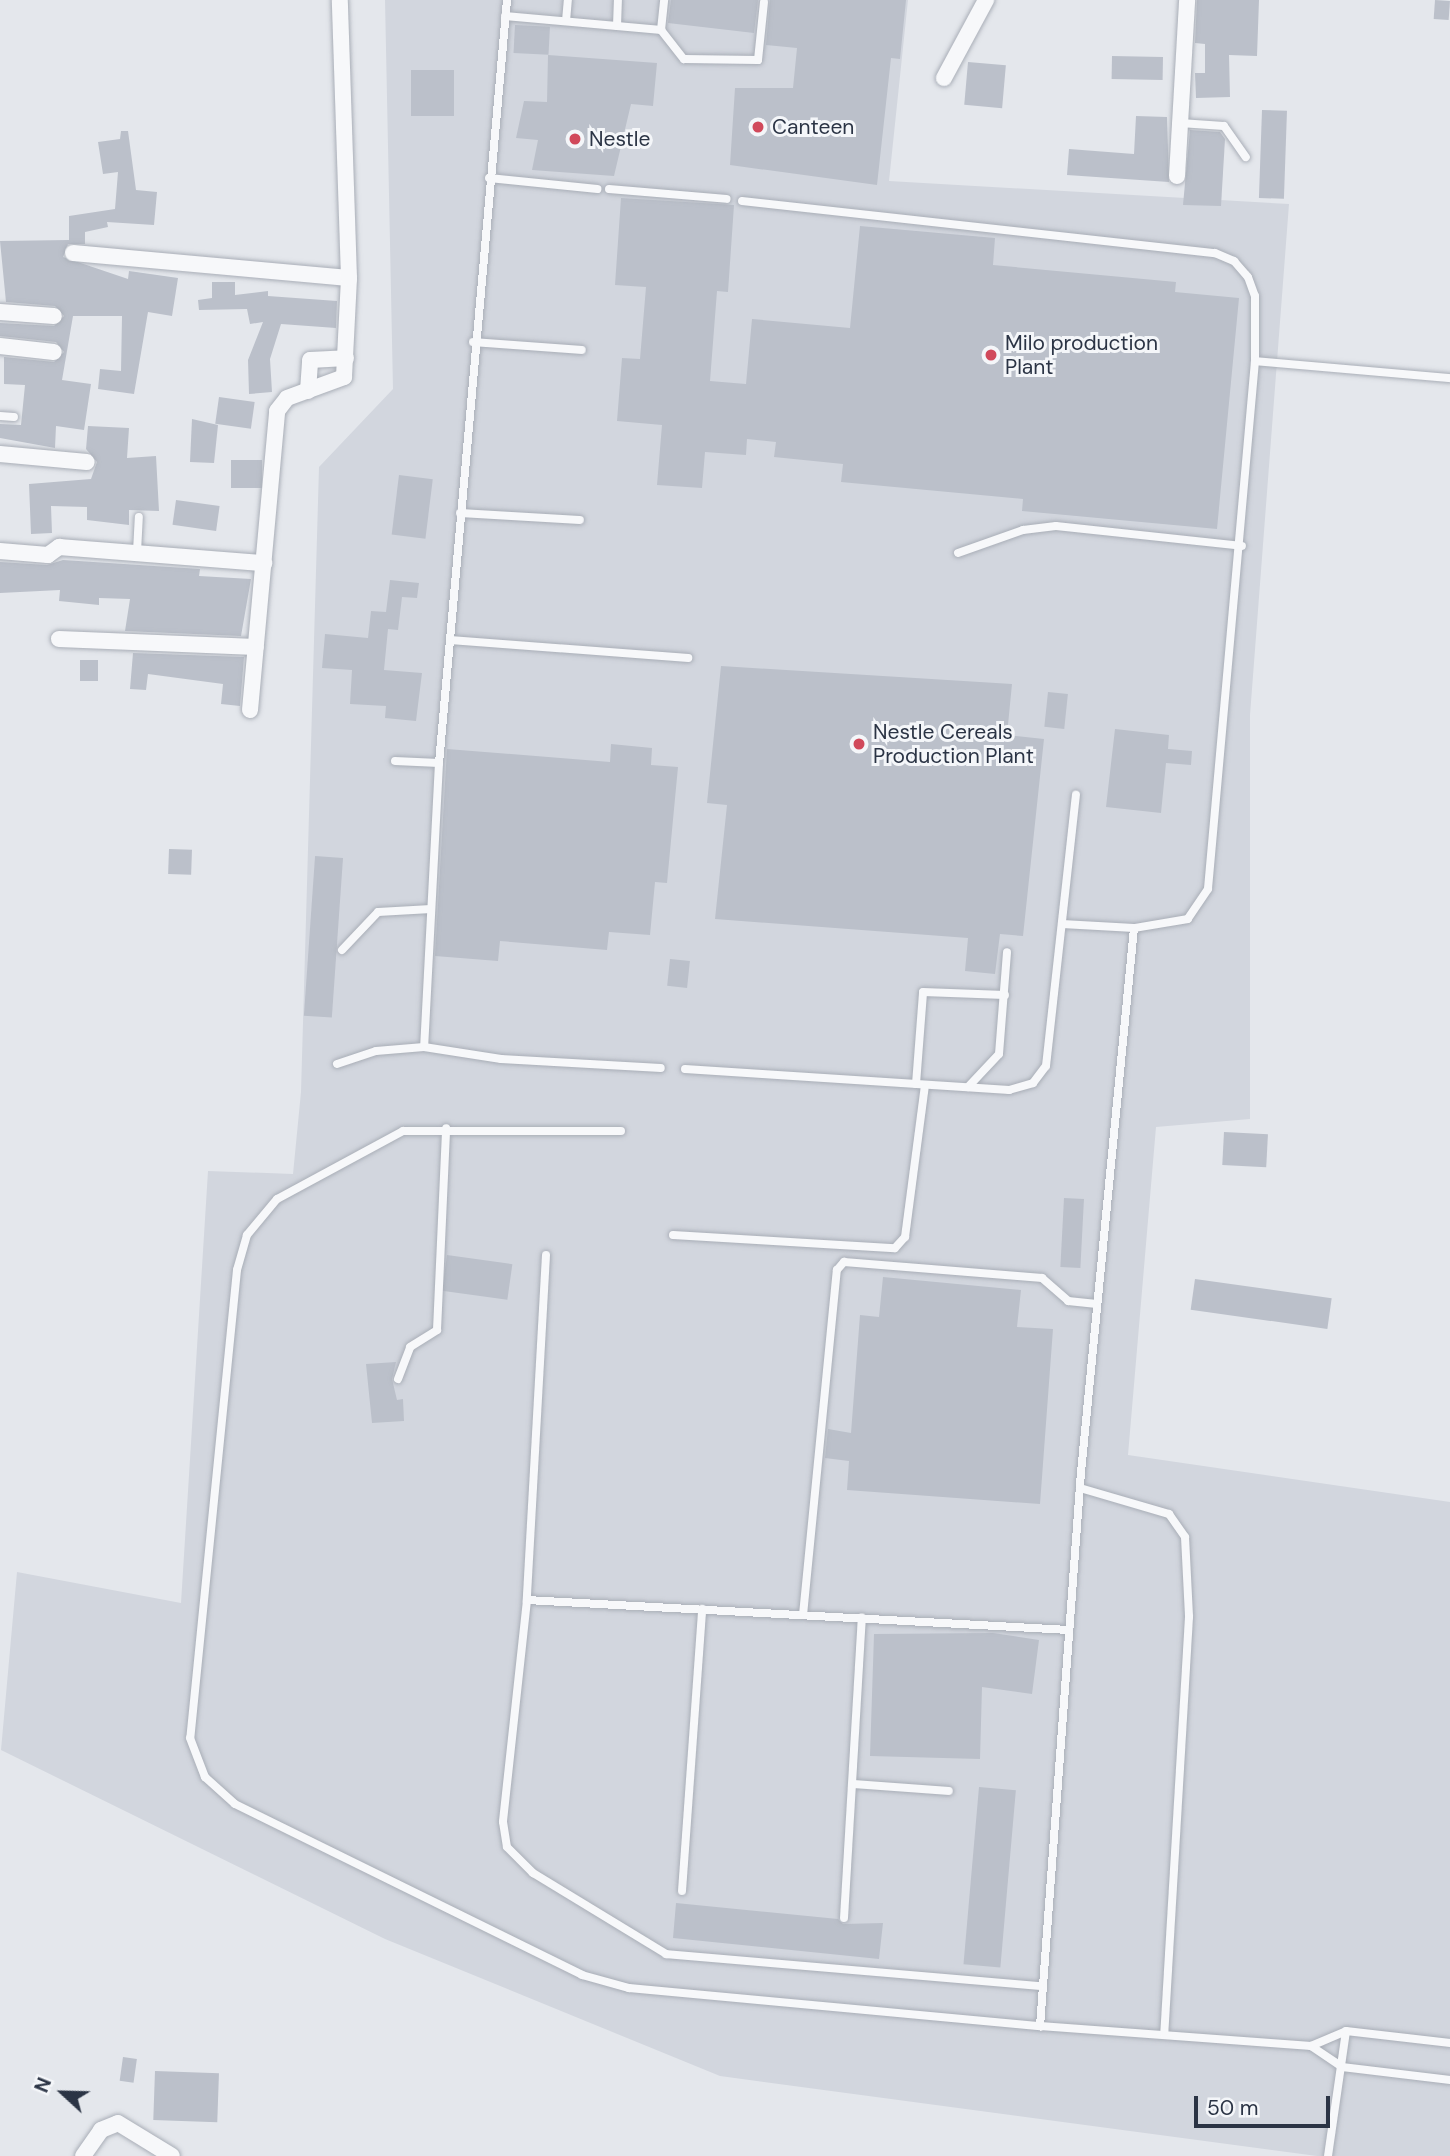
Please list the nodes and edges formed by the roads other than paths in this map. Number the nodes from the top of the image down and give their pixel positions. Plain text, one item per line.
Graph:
1 (340, 0) edge
2 (507, 0) edge
3 (568, 0) edge
4 (618, 0) edge
5 (664, 0) edge
6 (986, 0) edge
7 (1187, 0) edge
8 (764, 2) dead end
9 (505, 16) junction
10 (566, 21) junction
11 (617, 26) junction
12 (661, 30) junction
13 (944, 78) dead end
14 (1180, 123) junction
15 (1246, 157) dead end
16 (1177, 176) dead end
17 (489, 178) junction
18 (597, 189) dead end
19 (610, 189) dead end
20 (727, 199) dead end
21 (742, 201) dead end
22 (73, 253) dead end
23 (349, 278) junction
24 (0, 312) edge
25 (54, 316) dead end
26 (473, 342) junction
27 (0, 346) edge
28 (582, 350) dead end
29 (54, 352) dead end
30 (346, 358) junction
31 (1255, 361) junction
32 (1450, 378) edge
33 (308, 391) junction
34 (0, 416) edge
35 (14, 417) dead end
36 (0, 454) edge
37 (88, 461) dead end
38 (460, 513) junction
39 (139, 517) dead end
40 (580, 520) dead end
41 (1242, 546) junction
42 (0, 551) edge
43 (137, 552) junction
44 (958, 553) dead end
45 (264, 563) junction
46 (59, 639) dead end
47 (450, 640) junction
48 (256, 648) junction
49 (688, 658) dead end
50 (250, 710) dead end
51 (395, 761) dead end
52 (439, 763) junction
53 (1076, 795) dead end
54 (431, 909) junction
55 (1062, 925) junction
56 (1134, 928) junction
57 (342, 950) dead end
58 (1007, 952) dead end
59 (1005, 995) junction
60 (424, 1046) junction
61 (337, 1064) dead end
62 (661, 1068) dead end
63 (685, 1069) dead end
64 (916, 1084) junction
65 (925, 1084) junction
66 (968, 1087) junction
67 (446, 1128) junction
68 (621, 1131) dead end
69 (673, 1235) dead end
70 (547, 1255) dead end
71 (1097, 1304) junction
72 (398, 1379) dead end
73 (1080, 1488) junction
74 (527, 1600) junction
75 (702, 1609) junction
76 (803, 1615) junction
77 (862, 1618) junction
78 (1069, 1630) junction
79 (854, 1784) junction
80 (949, 1791) dead end
81 (682, 1891) dead end
82 (844, 1918) dead end
83 (1040, 1986) junction
84 (1040, 2026) junction
85 (1346, 2031) junction
86 (1164, 2033) junction
87 (1450, 2043) edge
88 (1311, 2046) junction
89 (1342, 2067) junction
90 (1450, 2080) edge
91 (83, 2156) edge
92 (172, 2156) edge
93 (1328, 2156) edge

1 - 23 street
2 - 9 lane
3 - 10 lane
4 - 11 lane
5 - 12 lane
6 - 13 street
7 - 14 street
8 - 12 lane
9 - 10 lane
9 - 17 lane
10 - 11 lane
11 - 12 lane
14 - 15 lane
14 - 16 street
17 - 18 lane
17 - 26 lane
19 - 20 lane
21 - 31 lane
22 - 23 street
23 - 30 street
24 - 25 street
26 - 28 lane
26 - 38 lane
27 - 29 street
30 - 33 street
30 - 33 street
31 - 32 lane
31 - 41 lane
33 - 45 street
34 - 35 lane
36 - 37 street
38 - 40 lane
38 - 47 lane
39 - 43 lane
41 - 44 lane
41 - 56 lane
42 - 43 street
43 - 45 street
45 - 48 street
46 - 48 street
47 - 49 lane
47 - 52 lane
48 - 50 street
51 - 52 lane
52 - 54 lane
53 - 55 lane
54 - 57 lane
54 - 60 lane
55 - 56 lane
55 - 66 lane
56 - 71 lane
58 - 59 lane
59 - 64 lane
59 - 66 lane
60 - 61 lane
60 - 62 lane
63 - 64 lane
64 - 65 lane
65 - 66 lane
65 - 69 lane
67 - 68 lane
67 - 72 lane
67 - 84 lane
70 - 74 lane
71 - 73 lane
71 - 76 lane
73 - 78 lane
73 - 86 lane
74 - 75 lane
74 - 83 lane
75 - 76 lane
75 - 81 lane
76 - 77 lane
77 - 78 lane
77 - 79 lane
78 - 83 lane
79 - 80 lane
79 - 82 lane
83 - 84 lane
84 - 86 lane
85 - 87 lane
85 - 88 lane
85 - 89 lane
86 - 88 lane
88 - 89 lane
89 - 90 lane
89 - 93 lane
91 - 92 street

